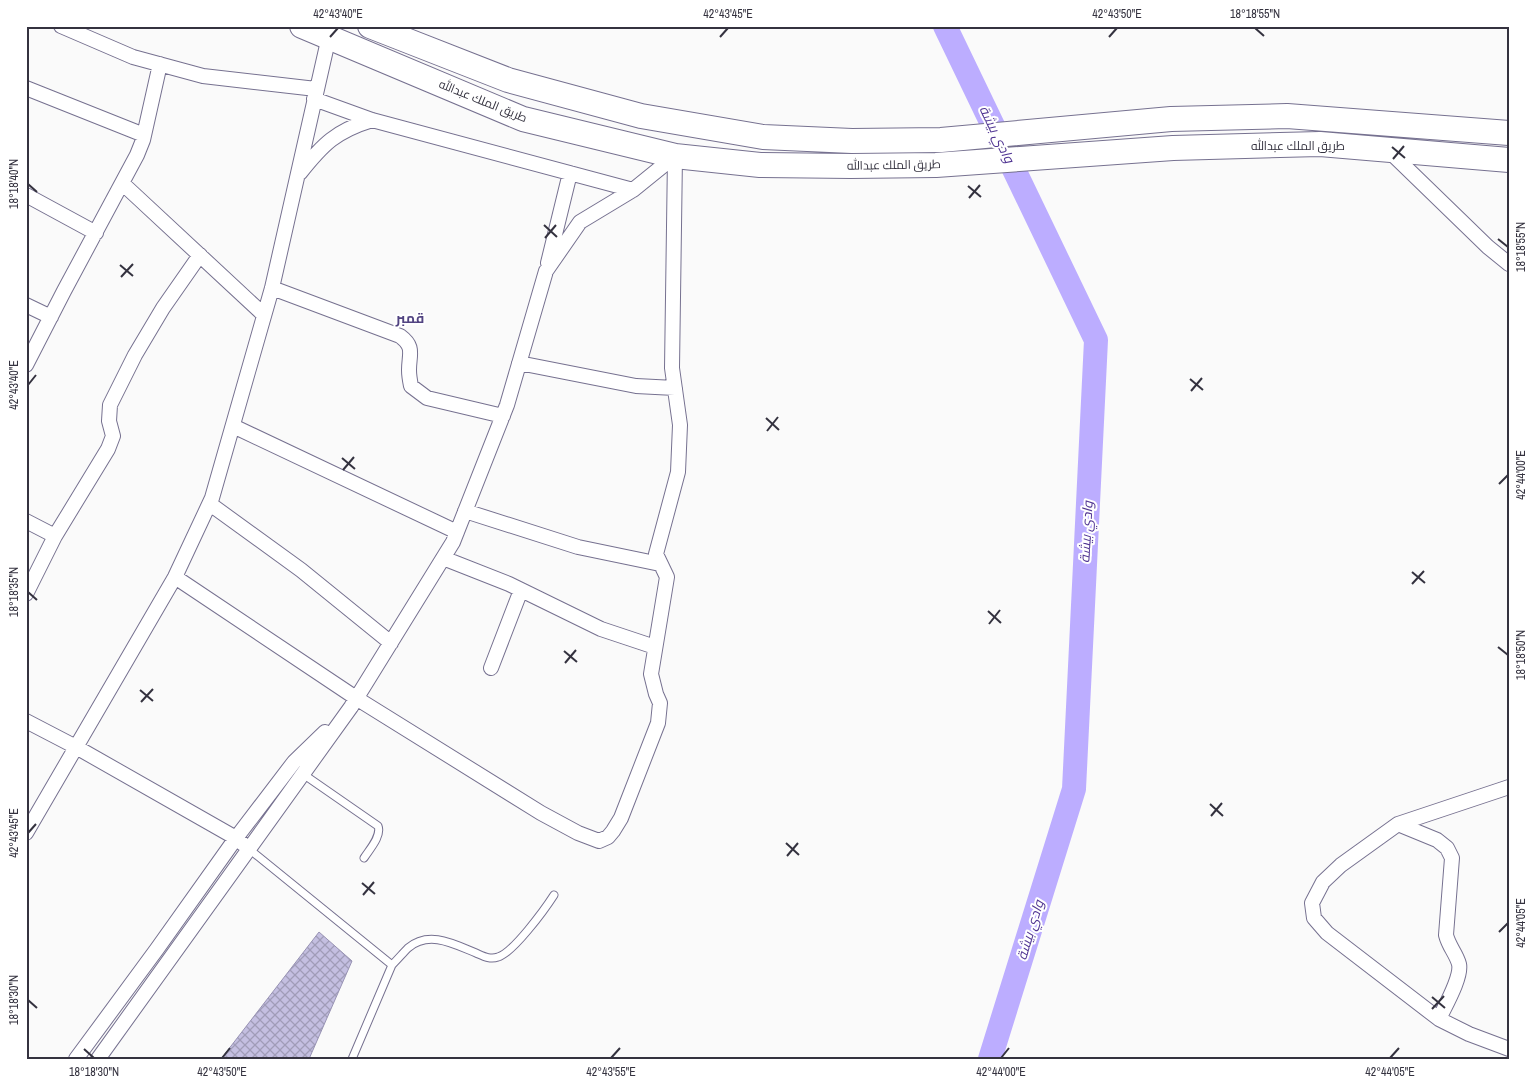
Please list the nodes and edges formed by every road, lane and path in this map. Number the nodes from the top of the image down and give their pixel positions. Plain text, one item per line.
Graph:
1 (61, 26) edge
2 (302, 26) edge
3 (370, 26) edge
4 (330, 32) edge
5 (160, 64) junction
6 (26, 88) edge
7 (315, 94) junction
8 (372, 120) junction
9 (1509, 133) edge
10 (144, 135) junction
11 (1388, 150) junction
12 (676, 156) junction
13 (1509, 160) edge
14 (570, 173) junction
15 (298, 175) junction
16 (122, 184) junction
17 (633, 190) junction
18 (26, 195) edge
19 (96, 233) junction
20 (200, 255) junction
21 (1509, 264) edge
22 (546, 271) junction
23 (272, 288) junction
24 (26, 305) edge
25 (264, 315) junction
26 (51, 317) junction
27 (519, 363) junction
28 (26, 365) edge
29 (675, 388) junction
30 (503, 416) junction
31 (233, 426) junction
32 (210, 504) junction
33 (465, 511) junction
34 (26, 522) edge
35 (457, 532) junction
36 (55, 536) junction
37 (443, 558) junction
38 (660, 564) junction
39 (175, 577) junction
40 (522, 590) junction
41 (26, 594) edge
42 (391, 643) junction
43 (656, 647) junction
44 (491, 668) dead end
45 (354, 703) junction
46 (26, 721) edge
47 (76, 747) junction
48 (303, 774) junction
49 (1509, 787) edge
50 (1398, 824) junction
51 (26, 833) edge
52 (236, 838) junction
53 (250, 849) junction
54 (364, 858) dead end
55 (554, 895) dead end
56 (392, 965) junction
57 (1439, 1018) junction
58 (1509, 1049) edge
59 (76, 1059) edge
60 (98, 1059) edge
61 (352, 1059) edge

1 - 5 street
2 - 4 highway, طريق الملك عبدالله
3 - 9 highway, طريق الملك عبدالله
4 - 7 street
4 - 12 highway, طريق الملك عبدالله
5 - 7 street
5 - 10 street
6 - 10 street
7 - 8 street
7 - 15 street
8 - 14 street
8 - 15 street
10 - 16 street
11 - 12 highway, طريق الملك عبدالله
11 - 13 highway, طريق الملك عبدالله
11 - 21 street
12 - 17 street
12 - 29 street
14 - 17 street
14 - 22 street
15 - 23 street
16 - 19 street
16 - 20 street
17 - 22 street
18 - 19 street
19 - 26 street
20 - 25 street
20 - 36 street
22 - 27 street
23 - 25 street
23 - 30 street
24 - 26 street
25 - 31 street
26 - 28 street
27 - 29 street
27 - 30 street
29 - 38 street
30 - 33 street
31 - 32 street
31 - 35 street
32 - 39 street
32 - 42 street
33 - 35 street
33 - 38 street
34 - 36 street
35 - 37 street
36 - 41 street
37 - 40 street
37 - 42 street
38 - 43 street
39 - 45 street
39 - 47 street
40 - 43 street
40 - 44 street
42 - 45 street
43 - 45 street
45 - 48 street
45 - 52 street
46 - 47 street
47 - 51 street
47 - 52 street
48 - 53 street
48 - 54 lane
49 - 50 street
50 - 57 street
50 - 57 street
52 - 53 street
52 - 59 street
53 - 56 lane
53 - 60 street
55 - 56 lane
56 - 61 lane
57 - 58 street

